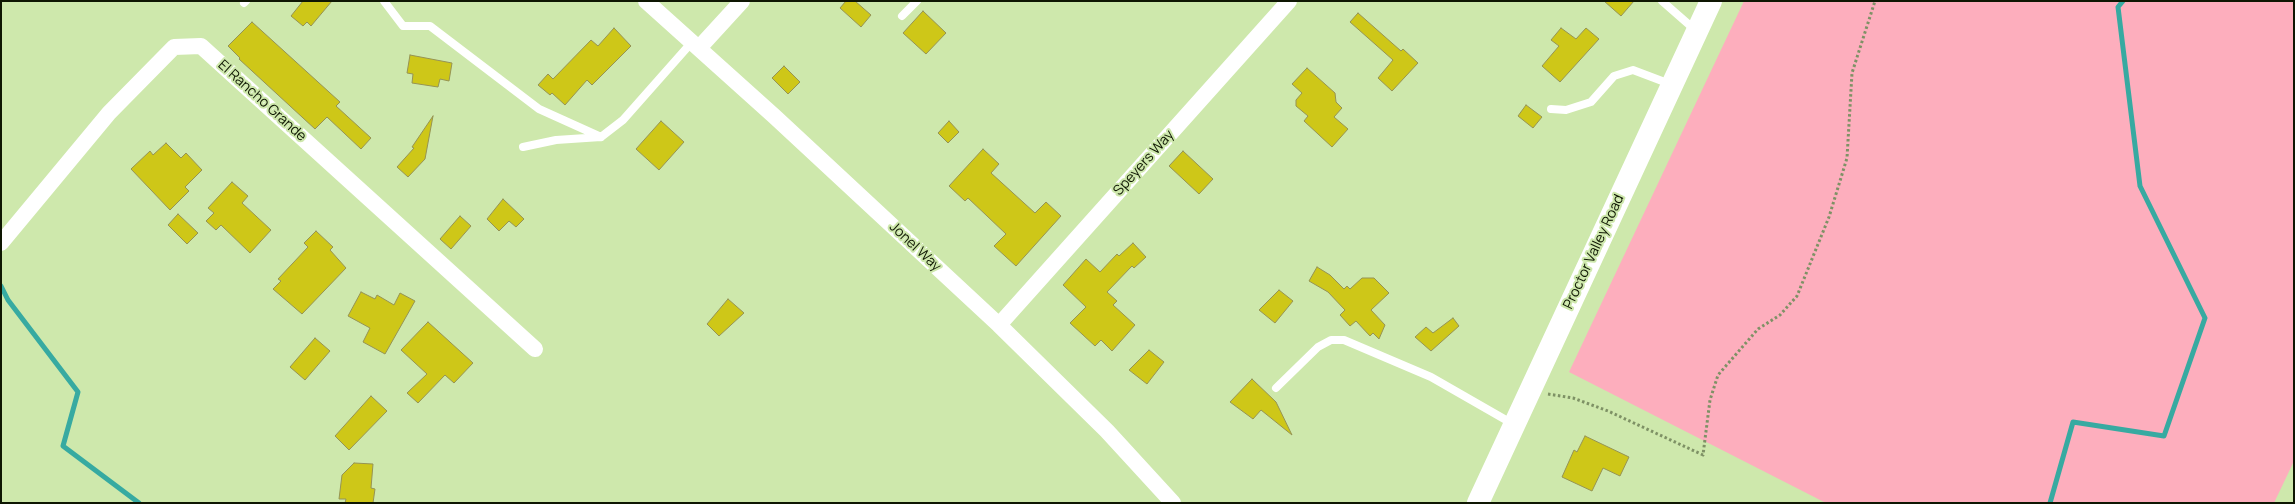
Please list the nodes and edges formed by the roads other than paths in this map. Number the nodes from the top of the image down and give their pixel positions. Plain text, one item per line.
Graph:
1 (384, 1) edge
2 (646, 1) edge
3 (742, 1) edge
4 (917, 1) edge
5 (1289, 1) edge
6 (1662, 1) edge
7 (1711, 1) edge
8 (902, 16) dead end
9 (1697, 31) junction
10 (696, 45) junction
11 (1672, 85) junction
12 (1551, 109) dead end
13 (601, 137) junction
14 (523, 147) dead end
15 (2, 242) edge
16 (999, 326) junction
17 (535, 349) dead end
18 (1276, 388) dead end
19 (1514, 425) junction
20 (1174, 503) edge
21 (1478, 503) edge

1 - 13 lane
2 - 10 street, Jonel Way
3 - 10 street
4 - 8 lane
5 - 16 street, Speyers Way
6 - 9 lane
7 - 9 street, Proctor Valley Road
9 - 11 street, Proctor Valley Road
10 - 13 lane
10 - 16 street, Jonel Way
11 - 12 lane
11 - 19 street, Proctor Valley Road
13 - 14 lane
15 - 17 street, El Rancho Grande
16 - 20 street, Jonel Way
18 - 19 lane
19 - 21 street, Proctor Valley Road

